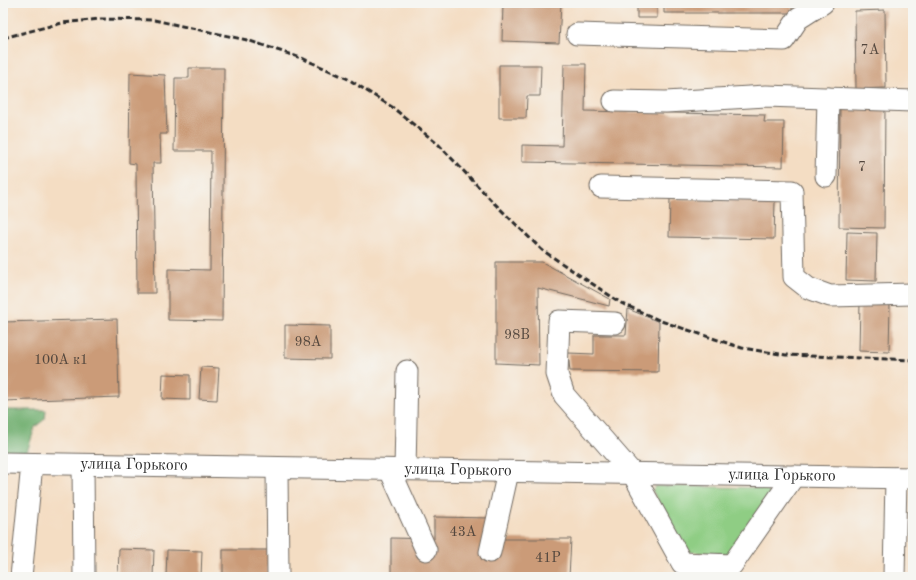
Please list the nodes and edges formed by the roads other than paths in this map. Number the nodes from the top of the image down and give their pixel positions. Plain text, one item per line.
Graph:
1 (823, 3) edge
2 (577, 34) dead end
3 (828, 98) junction
4 (614, 101) dead end
5 (913, 101) edge
6 (826, 176) dead end
7 (601, 187) dead end
8 (913, 294) edge
9 (615, 323) dead end
10 (407, 371) dead end
11 (3, 463) edge
12 (32, 464) junction
13 (83, 465) junction
14 (277, 468) junction
15 (398, 470) junction
16 (508, 472) junction
17 (633, 474) junction
18 (794, 476) junction
19 (905, 478) edge
20 (426, 550) dead end
21 (490, 552) dead end
22 (21, 577) edge
23 (84, 577) edge
24 (278, 577) edge
25 (894, 577) edge

1 - 2 street
3 - 4 street
3 - 5 street
3 - 6 street
7 - 8 street
9 - 17 street
10 - 15 street
11 - 12 street, улица Горького
12 - 13 street, улица Горького
12 - 22 street
13 - 14 street, улица Горького
13 - 23 street
14 - 15 street, улица Горького
14 - 24 street
15 - 16 street, улица Горького
15 - 20 street
16 - 17 street, улица Горького
16 - 21 street
17 - 18 street, улица Горького
17 - 18 street
18 - 19 street, улица Горького
19 - 25 street

